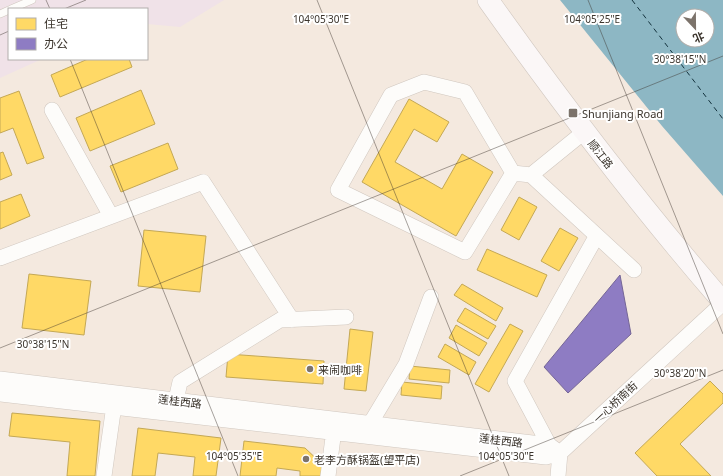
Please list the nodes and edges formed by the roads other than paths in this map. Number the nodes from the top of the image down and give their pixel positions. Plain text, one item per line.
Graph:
1 (32, 0) edge
2 (488, 0) edge
3 (504, 0) edge
4 (12, 8) edge
5 (52, 110) dead end
6 (584, 132) junction
7 (513, 173) junction
8 (531, 176) junction
9 (111, 216) junction
10 (596, 238) junction
11 (0, 258) edge
12 (634, 270) dead end
13 (723, 283) edge
14 (431, 297) dead end
15 (723, 302) edge
16 (346, 317) dead end
17 (292, 320) junction
18 (0, 379) edge
19 (0, 394) edge
20 (115, 400) junction
21 (176, 400) junction
22 (370, 424) junction
23 (335, 426) junction
24 (554, 449) junction
25 (104, 476) edge
26 (328, 476) edge
27 (558, 476) edge

1 - 4 lane
2 - 6 main road, 顺江路
3 - 13 main road, 顺江路
5 - 9 street
6 - 8 street
6 - 15 main road, 顺江路
7 - 7 street
7 - 8 street
8 - 10 street
9 - 11 street
9 - 17 street
10 - 12 street
10 - 24 street
14 - 22 street
15 - 24 street, 一心桥南街
16 - 17 street
17 - 21 street
18 - 20 street, 莲桂西路
19 - 20 street, 莲桂西路
20 - 21 street, 莲桂西路
20 - 23 street, 莲桂西路
20 - 25 street
21 - 23 street, 莲桂西路
22 - 23 street, 莲桂西路
22 - 24 street, 莲桂西路
23 - 24 street, 莲桂西路
23 - 26 street
24 - 27 street

